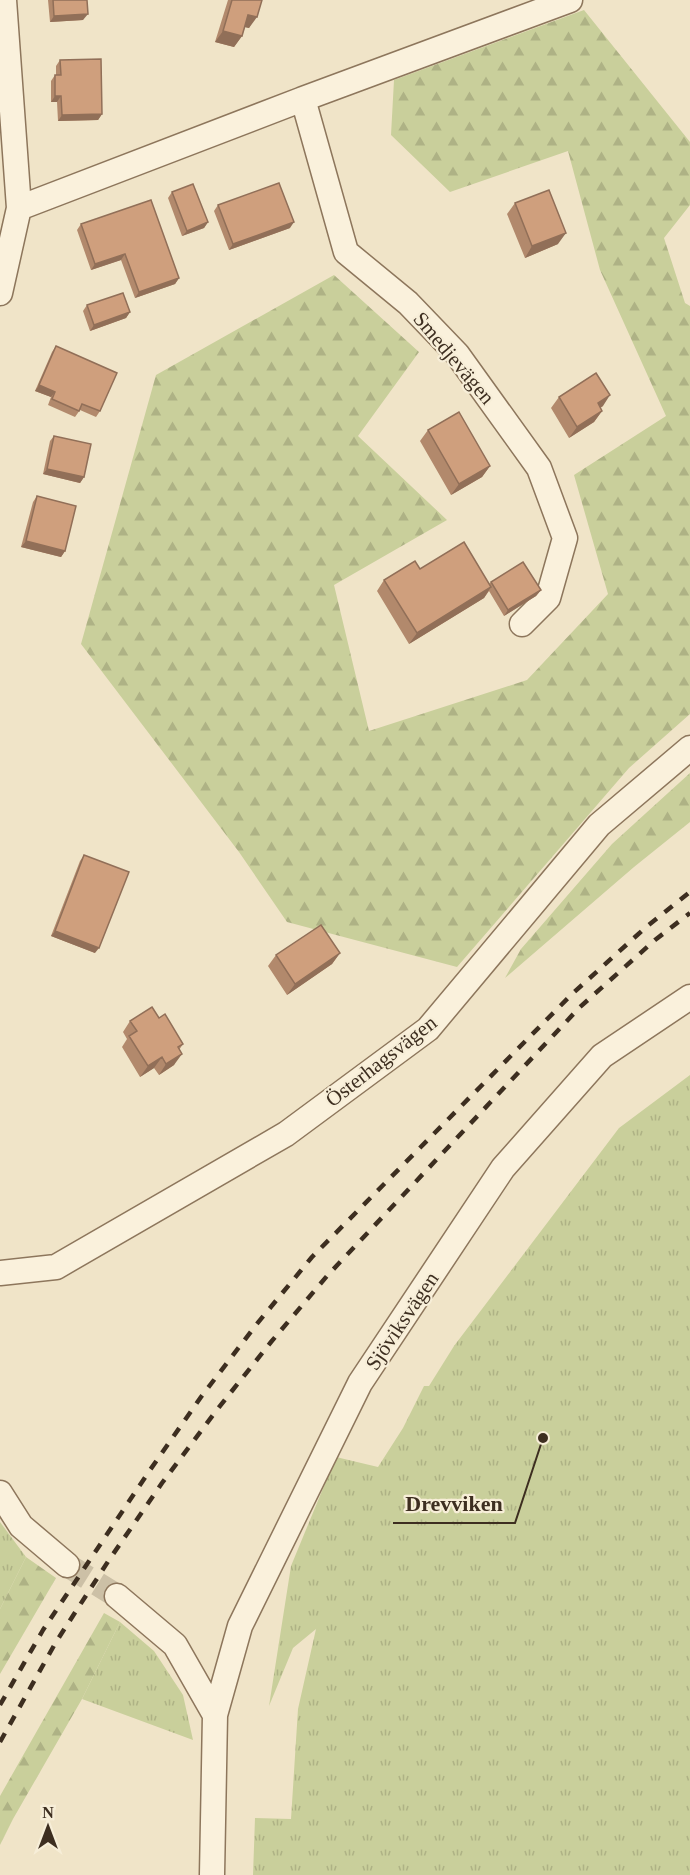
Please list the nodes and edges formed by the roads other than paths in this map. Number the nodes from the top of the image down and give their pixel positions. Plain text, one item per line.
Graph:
1 (4, 0) edge
2 (570, 0) edge
3 (303, 99) junction
4 (19, 208) junction
5 (0, 293) edge
6 (522, 624) dead end
7 (690, 748) edge
8 (690, 997) edge
9 (0, 1273) edge
10 (0, 1493) edge
11 (67, 1565) tunnel mouth
12 (117, 1596) tunnel mouth
13 (215, 1715) junction
14 (212, 1875) edge

1 - 4 street
2 - 3 street
3 - 4 street
3 - 6 street, Smedjevägen
4 - 5 street
7 - 9 street, Österhagsvägen
8 - 13 street, Sjöviksvägen
10 - 11 street
12 - 13 street
13 - 14 street, Sjöviksvägen

